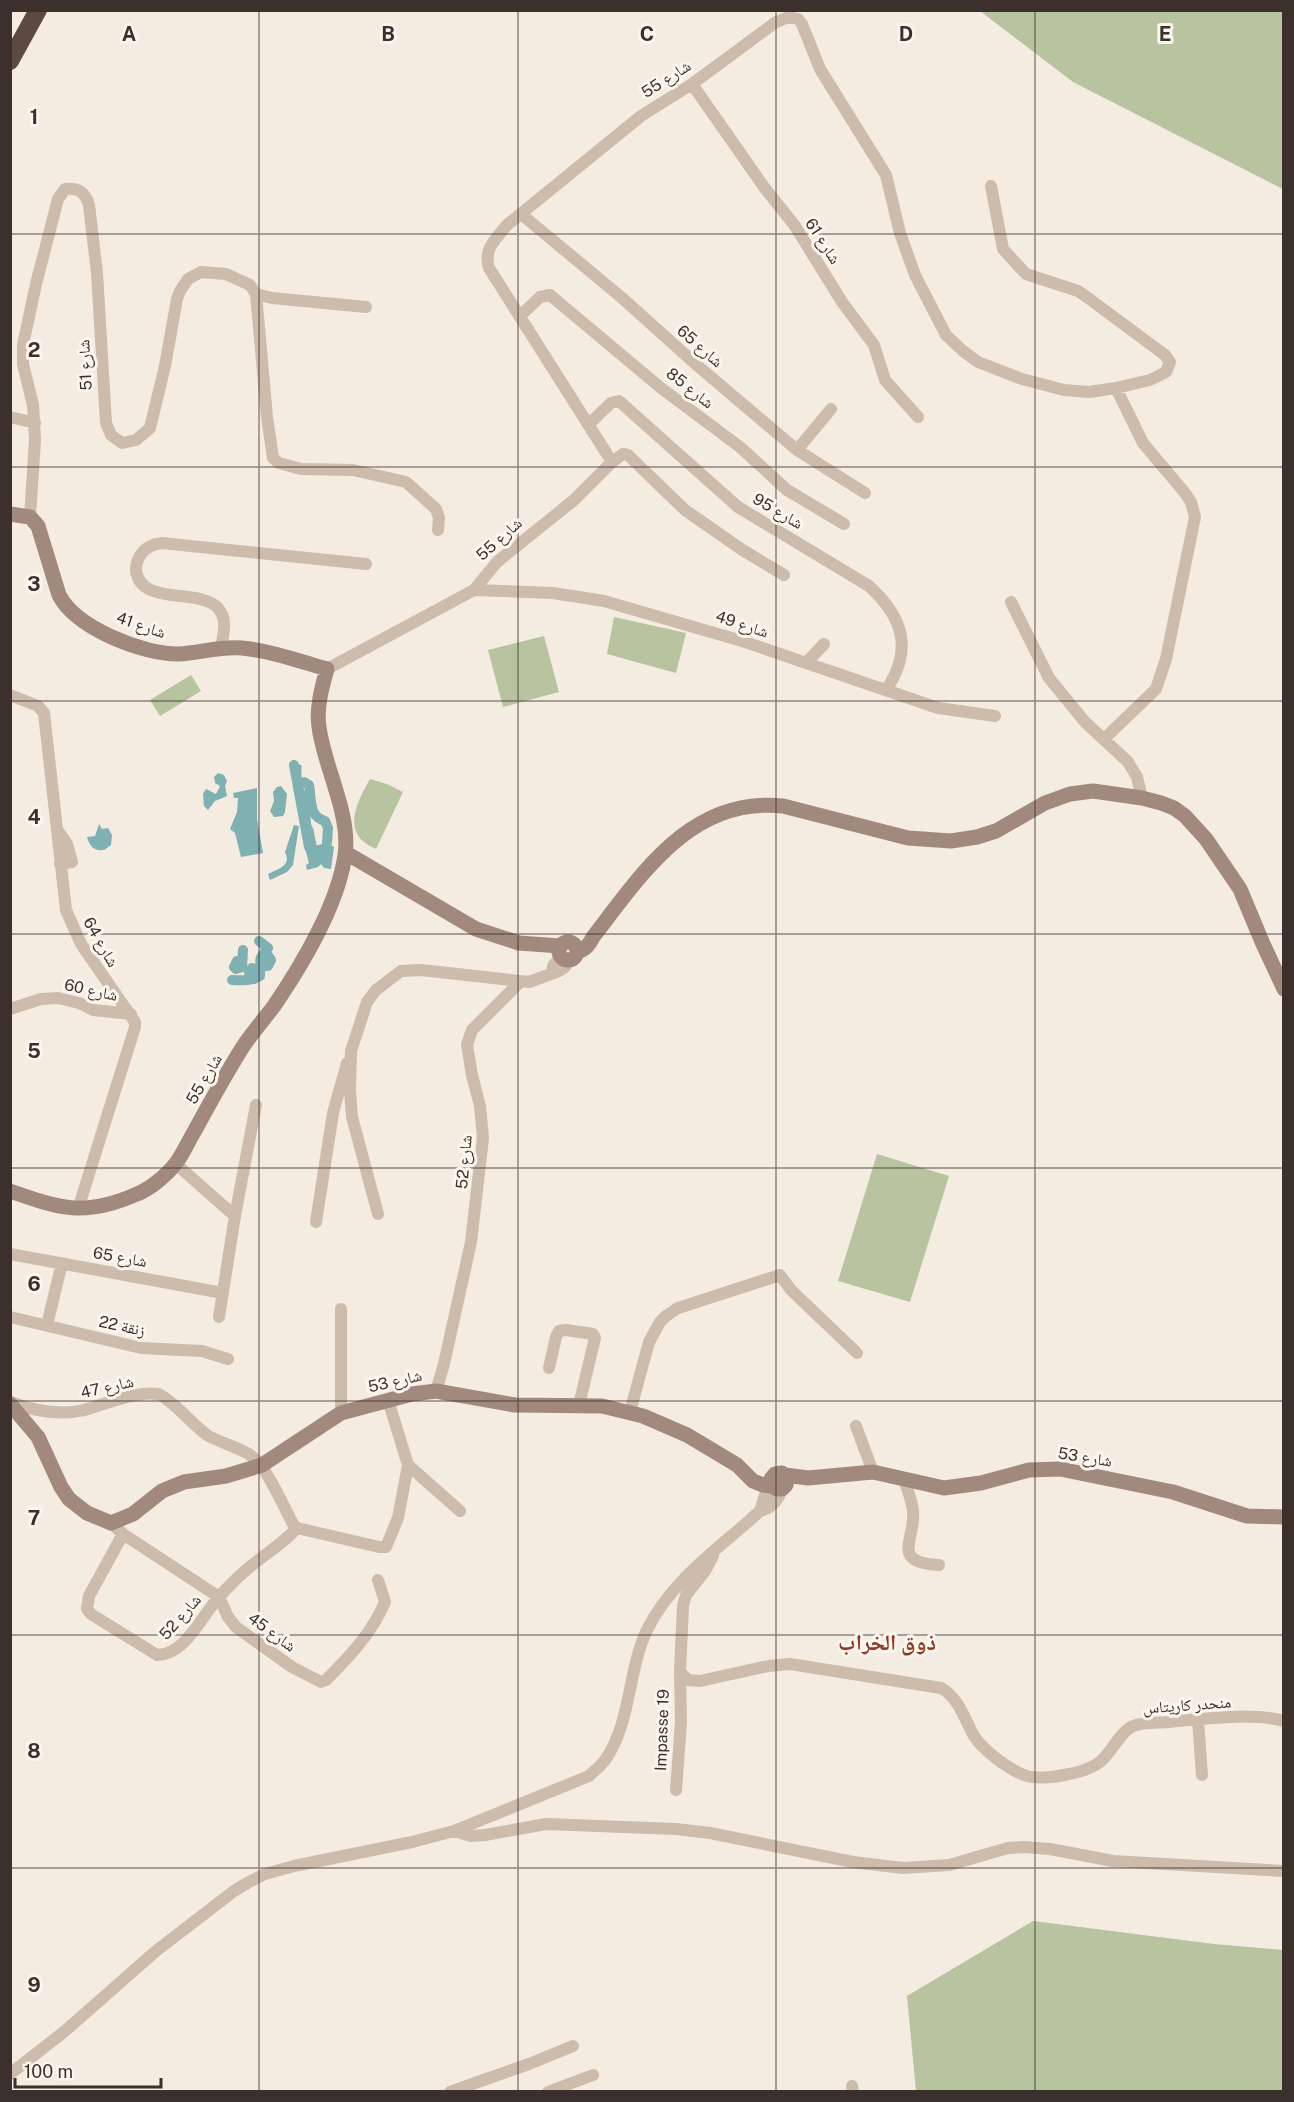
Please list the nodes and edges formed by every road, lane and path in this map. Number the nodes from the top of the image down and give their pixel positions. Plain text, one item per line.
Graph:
1 (38, 10) edge
2 (804, 10) edge
3 (802, 24) junction
4 (10, 61) edge
5 (692, 84) junction
6 (991, 186) dead end
7 (521, 214) junction
8 (256, 294) junction
9 (366, 307) dead end
10 (520, 316) junction
11 (1116, 388) junction
12 (831, 409) dead end
13 (10, 417) edge
14 (918, 417) dead end
15 (35, 423) junction
16 (589, 424) junction
17 (797, 450) junction
18 (612, 462) junction
19 (865, 493) dead end
20 (10, 514) edge
21 (30, 517) junction
22 (844, 524) dead end
23 (438, 530) dead end
24 (366, 564) dead end
25 (784, 575) dead end
26 (474, 590) junction
27 (1011, 602) dead end
28 (824, 644) dead end
29 (221, 647) junction
30 (806, 663) junction
31 (327, 669) junction
32 (886, 690) junction
33 (10, 695) edge
34 (995, 716) dead end
35 (1104, 739) junction
36 (1142, 798) junction
37 (346, 853) junction
38 (567, 952) junction
39 (520, 982) junction
40 (1284, 989) edge
41 (10, 1009) edge
42 (131, 1014) junction
43 (351, 1051) junction
44 (256, 1105) dead end
45 (176, 1164) junction
46 (10, 1191) edge
47 (78, 1209) junction
48 (378, 1214) dead end
49 (235, 1216) junction
50 (316, 1222) dead end
51 (10, 1254) edge
52 (62, 1263) junction
53 (223, 1293) junction
54 (341, 1309) dead end
55 (10, 1317) edge
56 (219, 1317) dead end
57 (47, 1325) junction
58 (856, 1353) dead end
59 (228, 1359) dead end
60 (549, 1368) dead end
61 (442, 1391) junction
62 (388, 1400) junction
63 (10, 1403) edge
64 (579, 1405) junction
65 (630, 1412) junction
66 (341, 1413) junction
67 (856, 1426) dead end
68 (262, 1465) junction
69 (408, 1465) junction
70 (737, 1466) junction
71 (873, 1472) junction
72 (904, 1479) junction
73 (776, 1485) junction
74 (460, 1511) dead end
75 (760, 1511) junction
76 (1284, 1517) edge
77 (111, 1523) junction
78 (297, 1528) junction
79 (123, 1534) junction
80 (716, 1550) junction
81 (939, 1565) dead end
82 (378, 1580) dead end
83 (219, 1597) junction
84 (680, 1672) junction
85 (1198, 1720) junction
86 (1284, 1721) edge
87 (1202, 1775) dead end
88 (676, 1790) dead end
89 (454, 1831) junction
90 (1284, 1871) edge
91 (573, 2046) dead end
92 (10, 2073) edge
93 (593, 2075) dead end
94 (450, 2091) edge
95 (548, 2091) edge

1 - 4 highway
2 - 3 street
3 - 5 street, شارع 55
3 - 11 street
5 - 7 street, شارع 55
5 - 14 street, شارع 61
6 - 11 street
7 - 10 street, شارع 55
7 - 17 street, شارع 65
8 - 9 street
8 - 15 street, شارع 51
8 - 23 street
10 - 16 street, شارع 55
10 - 22 street, شارع 85
11 - 35 street
12 - 17 street
13 - 15 street
15 - 21 street, شارع 51
16 - 18 street, شارع 55
16 - 32 street, شارع 95
17 - 19 street, شارع 65
18 - 25 street
18 - 26 street, شارع 55
20 - 21 street
21 - 29 street, شارع 41
24 - 29 street
26 - 30 street, شارع 49
26 - 31 street
27 - 35 street
28 - 30 street
29 - 31 street, شارع 41
30 - 32 street, شارع 49
31 - 37 street, شارع 55
32 - 34 street, شارع 49
33 - 42 street, شارع 64
35 - 36 street
36 - 38 street
36 - 40 street
37 - 38 street
37 - 45 street, شارع 55
38 - 39 street
39 - 43 street
39 - 61 street, شارع 52
41 - 42 street, شارع 60
42 - 47 street
43 - 48 street
43 - 50 street
44 - 49 street
45 - 47 street, شارع 55
45 - 49 street
46 - 47 street, شارع 55
49 - 53 street
51 - 52 street, شارع 65
52 - 53 street, شارع 65
52 - 57 street
53 - 56 street
54 - 66 street
55 - 57 street, زنقة 22
57 - 59 street, زنقة 22
58 - 65 street
60 - 64 street
61 - 62 street, شارع 53
61 - 64 street, شارع 53
62 - 66 street, شارع 53
62 - 69 street
63 - 68 street, شارع 47
63 - 77 street
64 - 65 street, شارع 53
65 - 70 street, شارع 53
66 - 68 street, شارع 53
67 - 71 street
68 - 77 street, شارع 53
68 - 78 street
69 - 74 street
69 - 78 street
70 - 73 street, شارع 53
70 - 73 street, شارع 53
71 - 72 street, شارع 53
71 - 73 street, شارع 53
72 - 76 street, شارع 53
72 - 81 street
73 - 75 street
73 - 75 street
75 - 80 street
77 - 79 street, شارع 45
78 - 83 street, شارع 52
79 - 83 street, شارع 45
79 - 83 street, شارع 52
80 - 84 street
80 - 89 street
82 - 83 street, شارع 45
84 - 85 street, منحدر كاريتاس
84 - 88 street, Impasse 19
85 - 86 street, منحدر كاريتاس
85 - 87 street
89 - 90 street
89 - 92 street
91 - 94 street
93 - 95 street

